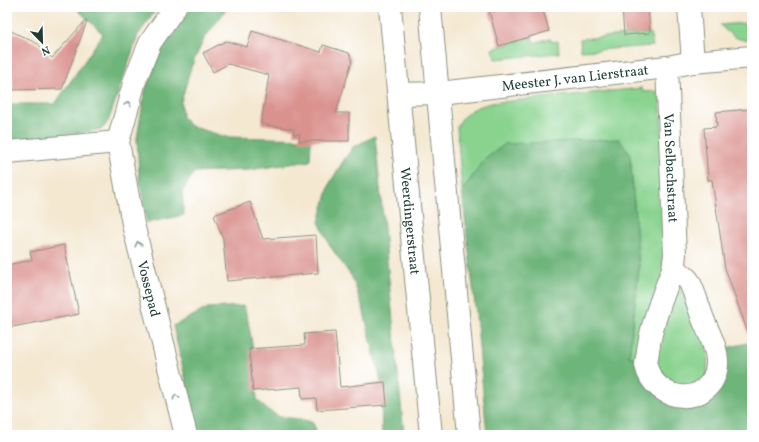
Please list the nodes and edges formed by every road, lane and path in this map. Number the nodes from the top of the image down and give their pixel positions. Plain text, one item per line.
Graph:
1 (175, 7) edge
2 (390, 7) edge
3 (430, 7) edge
4 (689, 7) edge
5 (752, 58) edge
6 (693, 62) junction
7 (667, 67) junction
8 (399, 94) junction
9 (439, 94) junction
10 (118, 142) junction
11 (7, 152) edge
12 (673, 269) junction
13 (186, 435) edge
14 (431, 435) edge
15 (469, 435) edge

10 -> 1 street, Vossepad
2 - 8 street, Weerdingerstraat
3 - 9 street
4 - 6 street
5 - 6 street, Meester J. van Lierstraat
6 - 7 street, Meester J. van Lierstraat
7 - 9 street, Meester J. van Lierstraat
7 - 12 street, Van Selbachstraat
8 - 9 street, Meester J. van Lierstraat
8 - 14 street, Weerdingerstraat
9 - 15 street
10 - 11 street
13 -> 10 street, Vossepad
12 - 12 street, Van Selbachstraat

